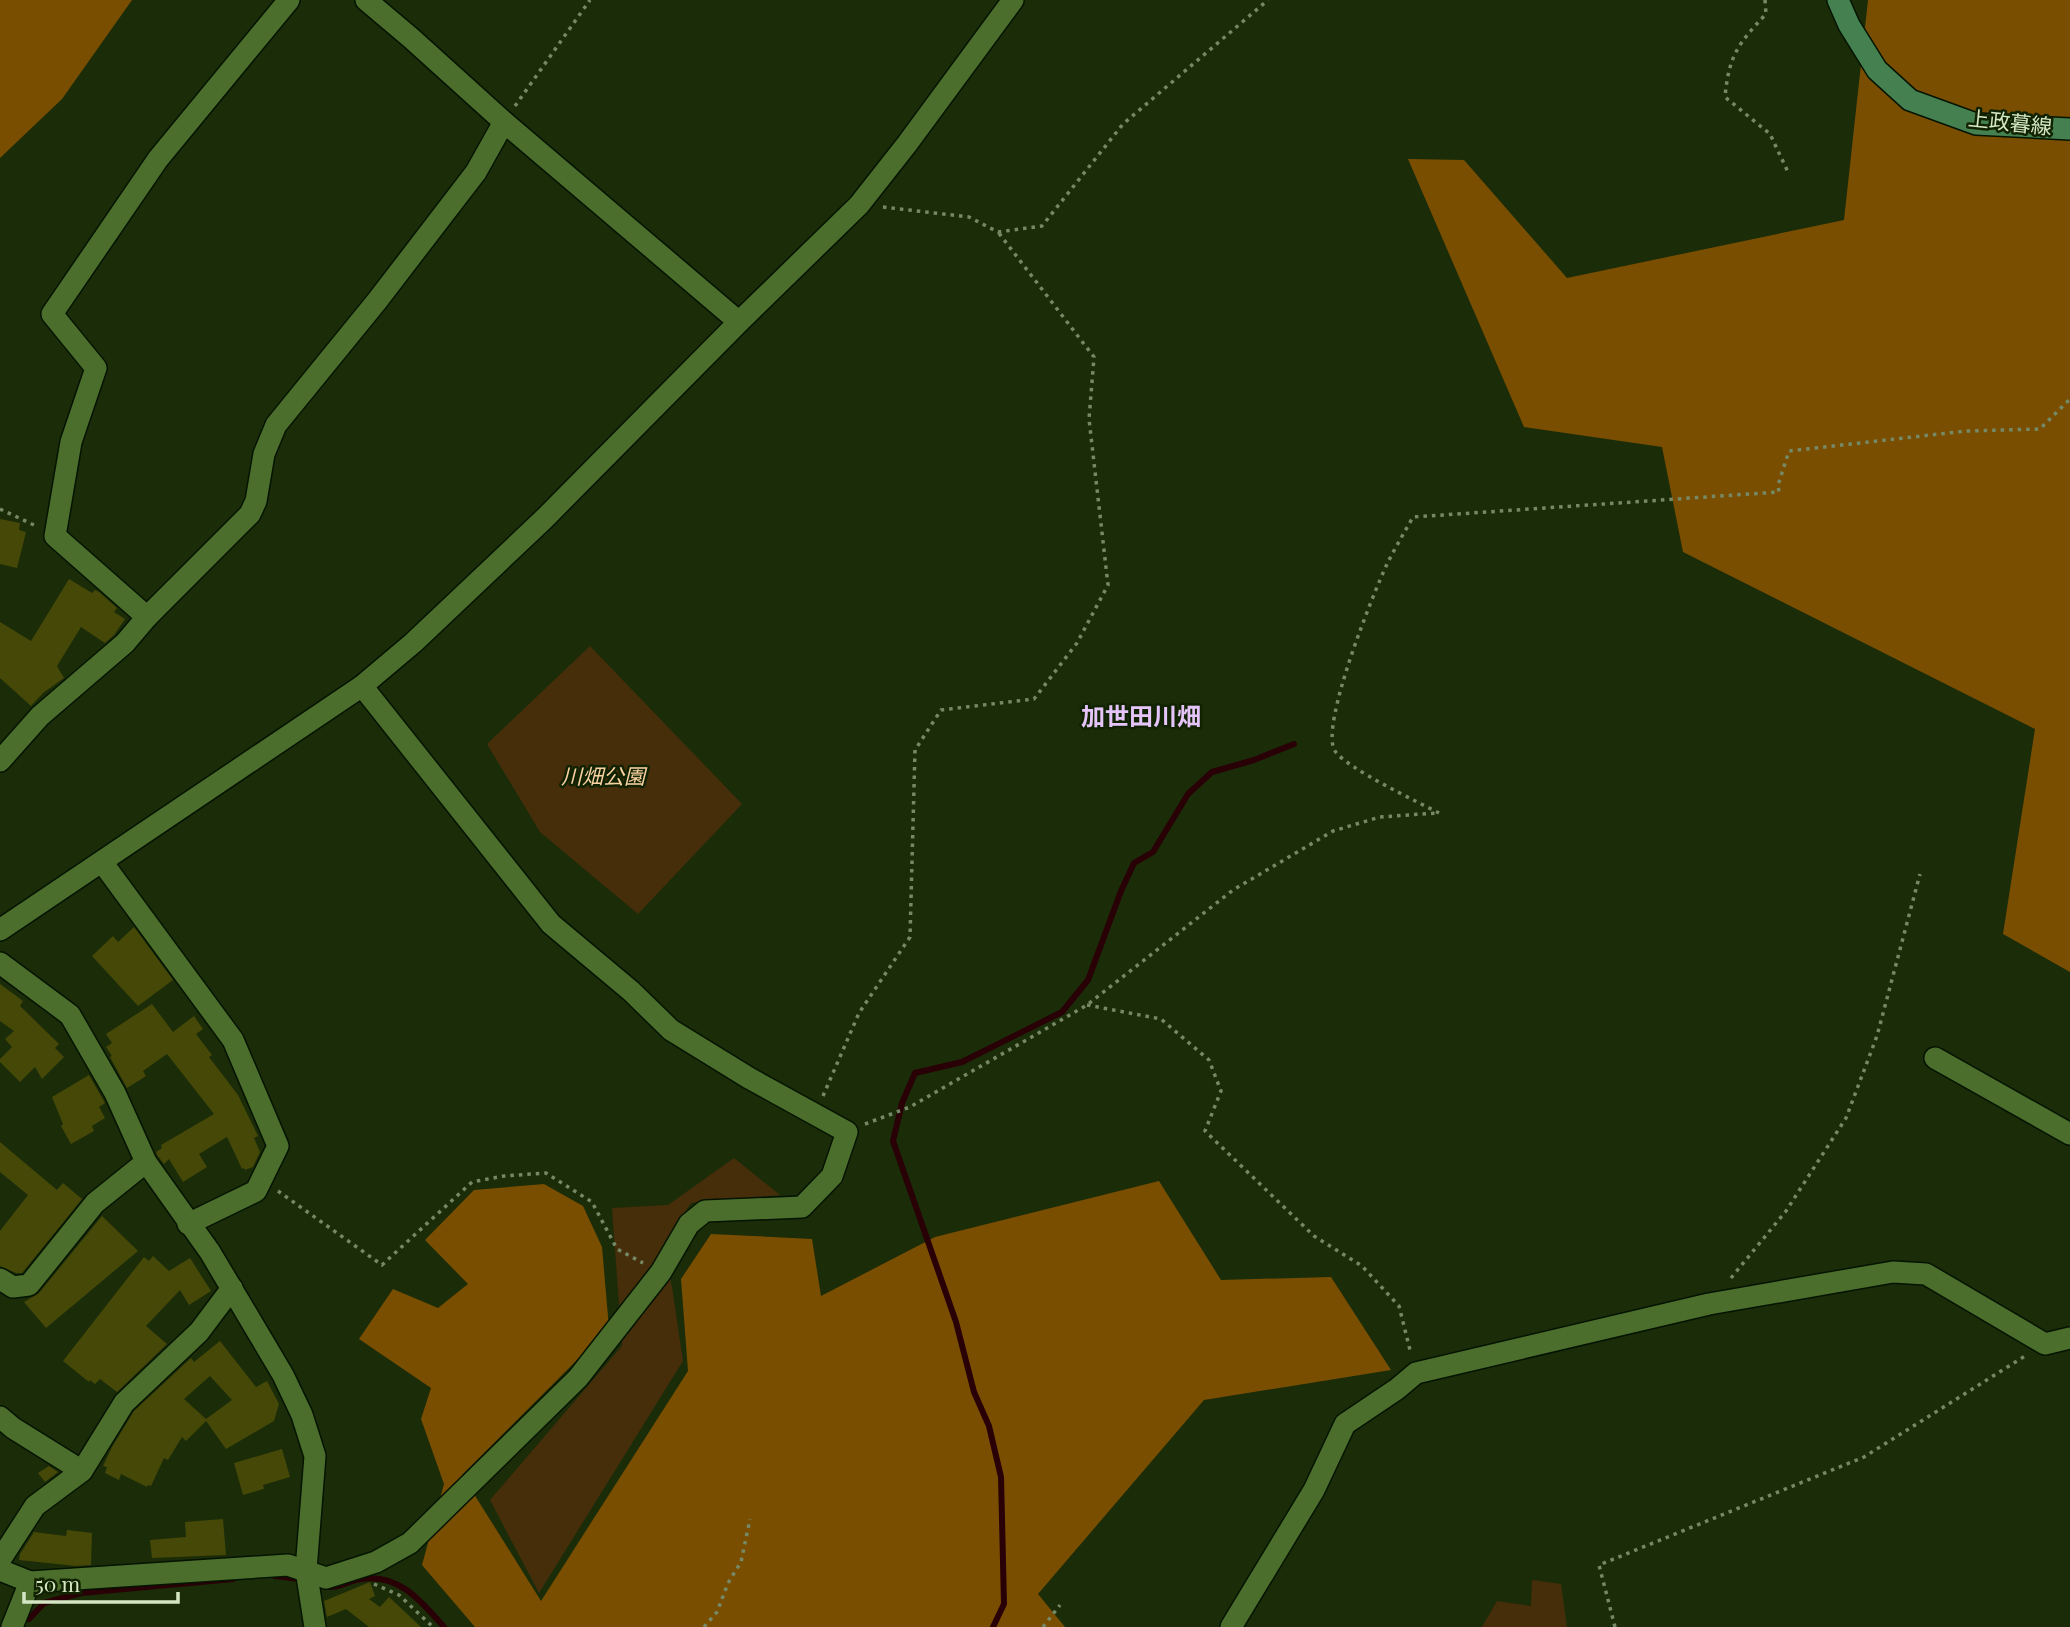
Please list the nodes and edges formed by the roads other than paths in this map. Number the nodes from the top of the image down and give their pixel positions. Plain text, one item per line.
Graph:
1 (289, 0) edge
2 (366, 0) edge
3 (1013, 0) edge
4 (1838, 0) edge
5 (504, 122) junction
6 (2070, 129) edge
7 (739, 322) junction
8 (147, 617) junction
9 (362, 686) junction
10 (0, 761) edge
11 (102, 862) junction
12 (0, 930) edge
13 (0, 963) edge
14 (1936, 1058) dead end
15 (2070, 1134) edge
16 (146, 1162) junction
17 (188, 1224) junction
18 (0, 1279) edge
19 (232, 1288) junction
20 (2070, 1338) edge
21 (0, 1417) edge
22 (82, 1471) junction
23 (0, 1560) edge
24 (0, 1570) edge
25 (306, 1570) junction
26 (30, 1582) junction
27 (12, 1627) edge
28 (315, 1627) edge
29 (1231, 1627) edge

1 - 8 street
2 - 5 street
3 - 7 street
4 - 6 street, 上政暮線
5 - 7 street
5 - 8 street
7 - 9 street
8 - 10 street
9 - 11 street
9 - 25 street
11 - 12 street
11 - 17 street
13 - 16 street
14 - 15 street
16 - 17 street
16 - 18 street
17 - 19 street
19 - 22 street
19 - 25 street
20 - 29 street
21 - 22 street
22 - 23 street
24 - 26 street
25 - 26 street
25 - 28 street
26 - 27 street

